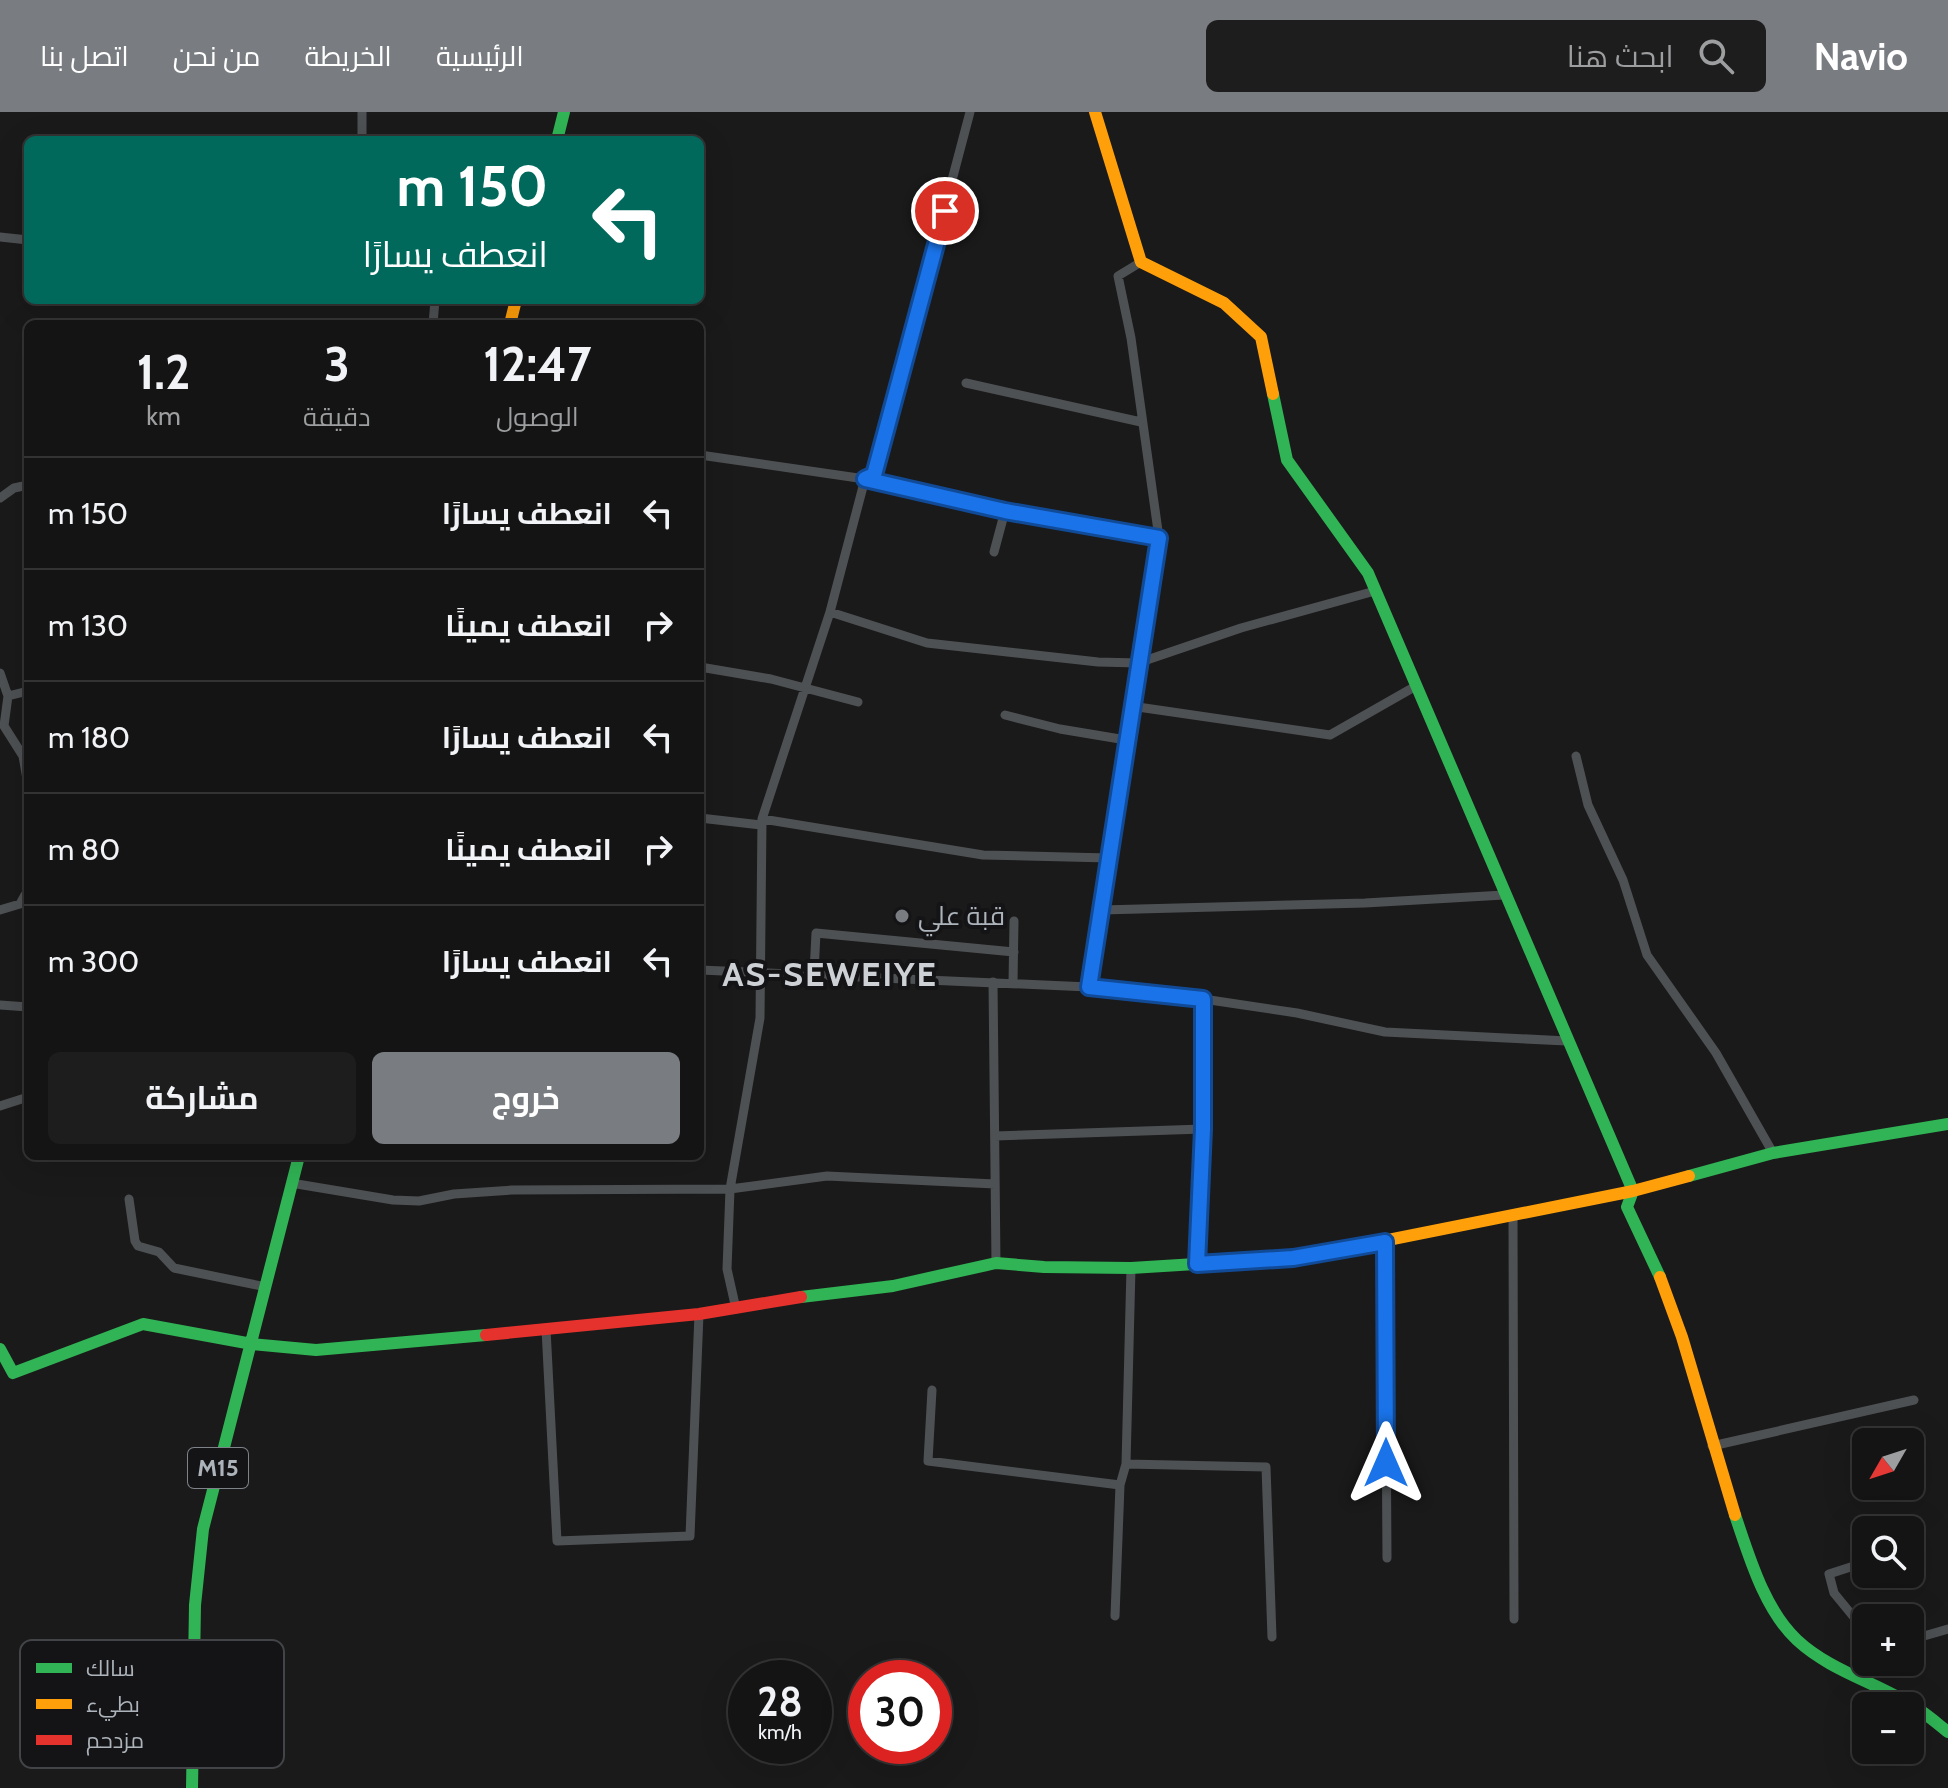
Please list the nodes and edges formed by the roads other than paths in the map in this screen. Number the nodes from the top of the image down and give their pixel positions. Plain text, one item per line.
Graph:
1 (362, 112) edge
2 (564, 112) edge
3 (970, 112) edge
4 (1095, 112) edge
5 (362, 136) edge
6 (558, 136) edge
7 (0, 237) edge
8 (24, 240) edge
9 (1141, 262) junction
10 (966, 383) dead end
11 (1141, 422) junction
12 (704, 456) edge
13 (865, 479) junction
14 (24, 486) edge
15 (0, 498) edge
16 (1005, 511) junction
17 (1159, 538) junction
18 (994, 552) dead end
19 (1375, 591) junction
20 (830, 612) junction
21 (1138, 663) junction
22 (704, 668) edge
23 (0, 673) edge
24 (1416, 686) junction
25 (804, 689) junction
26 (24, 692) edge
27 (8, 696) junction
28 (858, 702) dead end
29 (1131, 706) junction
30 (1005, 715) dead end
31 (1126, 740) junction
32 (1576, 756) dead end
33 (24, 762) edge
34 (704, 818) edge
35 (761, 822) junction
36 (1109, 858) junction
37 (1504, 895) junction
38 (24, 897) edge
39 (0, 910) edge
40 (1101, 910) junction
41 (1014, 921) dead end
42 (1014, 952) junction
43 (704, 970) edge
44 (761, 973) junction
45 (814, 973) junction
46 (993, 982) junction
47 (1013, 983) junction
48 (1089, 987) junction
49 (1203, 999) junction
50 (0, 1005) edge
51 (24, 1007) edge
52 (1567, 1041) junction
53 (24, 1098) edge
54 (0, 1106) edge
55 (1948, 1124) edge
56 (1203, 1129) junction
57 (995, 1136) junction
58 (1773, 1153) junction
59 (298, 1160) edge
60 (291, 1183) junction
61 (995, 1184) junction
62 (730, 1189) junction
63 (1633, 1191) junction
64 (129, 1199) dead end
65 (1513, 1214) junction
66 (1385, 1242) junction
67 (996, 1263) junction
68 (1197, 1264) junction
69 (1131, 1268) junction
70 (266, 1287) junction
71 (736, 1309) junction
72 (699, 1314) junction
73 (546, 1329) junction
74 (252, 1344) junction
75 (0, 1349) edge
76 (932, 1390) dead end
77 (1914, 1400) dead end
78 (1712, 1446) junction
79 (1126, 1464) junction
80 (1120, 1485) junction
81 (1387, 1558) dead end
82 (1852, 1567) edge
83 (1852, 1615) edge
84 (1115, 1616) dead end
85 (1514, 1619) dead end
86 (1948, 1629) edge
87 (1924, 1636) edge
88 (1272, 1637) dead end
89 (194, 1640) edge
90 (1866, 1676) edge
91 (1864, 1680) junction
92 (1948, 1732) edge
93 (192, 1768) edge
94 (192, 1788) edge

1 - 5 street
2 - 6 main road
3 - 13 street
4 - 9 main road
7 - 8 street
9 - 11 street
9 - 19 main road
10 - 11 street
11 - 17 street
12 - 13 street
13 - 16 street
13 - 20 street
14 - 15 street
16 - 17 street
16 - 18 street
17 - 21 street
19 - 21 street
19 - 24 main road
20 - 21 street
20 - 25 street
21 - 29 street
22 - 25 street
23 - 27 street
24 - 29 street
24 - 37 main road
25 - 28 street
25 - 35 street
26 - 27 street
27 - 33 street
29 - 31 street
30 - 31 street
31 - 36 street
32 - 58 street
34 - 35 street
35 - 36 street
35 - 44 street
36 - 40 street
37 - 40 street
37 - 52 main road
38 - 39 street
40 - 48 street
41 - 42 street
42 - 45 street
42 - 47 street
43 - 44 street
44 - 45 street
44 - 62 street
45 - 46 street
46 - 47 street
46 - 57 street
47 - 48 street
48 - 49 street
49 - 52 street
49 - 56 street
50 - 51 street
52 - 63 main road
53 - 54 street
55 - 58 main road
56 - 57 street
56 - 68 street
57 - 61 street
58 - 63 main road
59 - 60 main road, M15
60 - 62 street
60 - 70 main road, M15
61 - 62 street
61 - 67 street
62 - 71 street
63 - 65 main road
63 - 78 main road
64 - 70 street
65 - 66 main road
65 - 85 street
66 - 68 main road
66 - 81 street
67 - 69 main road
67 - 71 main road
68 - 69 main road
69 - 79 street
70 - 74 main road, M15
71 - 72 main road
72 - 73 main road
72 - 73 street
73 - 74 main road
74 - 75 main road
74 - 89 main road, M15
76 - 80 street
77 - 78 street
78 - 91 main road
79 - 80 street
79 - 88 street
80 - 84 street
82 - 83 street
86 - 87 street
90 - 91 street
91 - 92 main road
93 - 94 main road, M15

